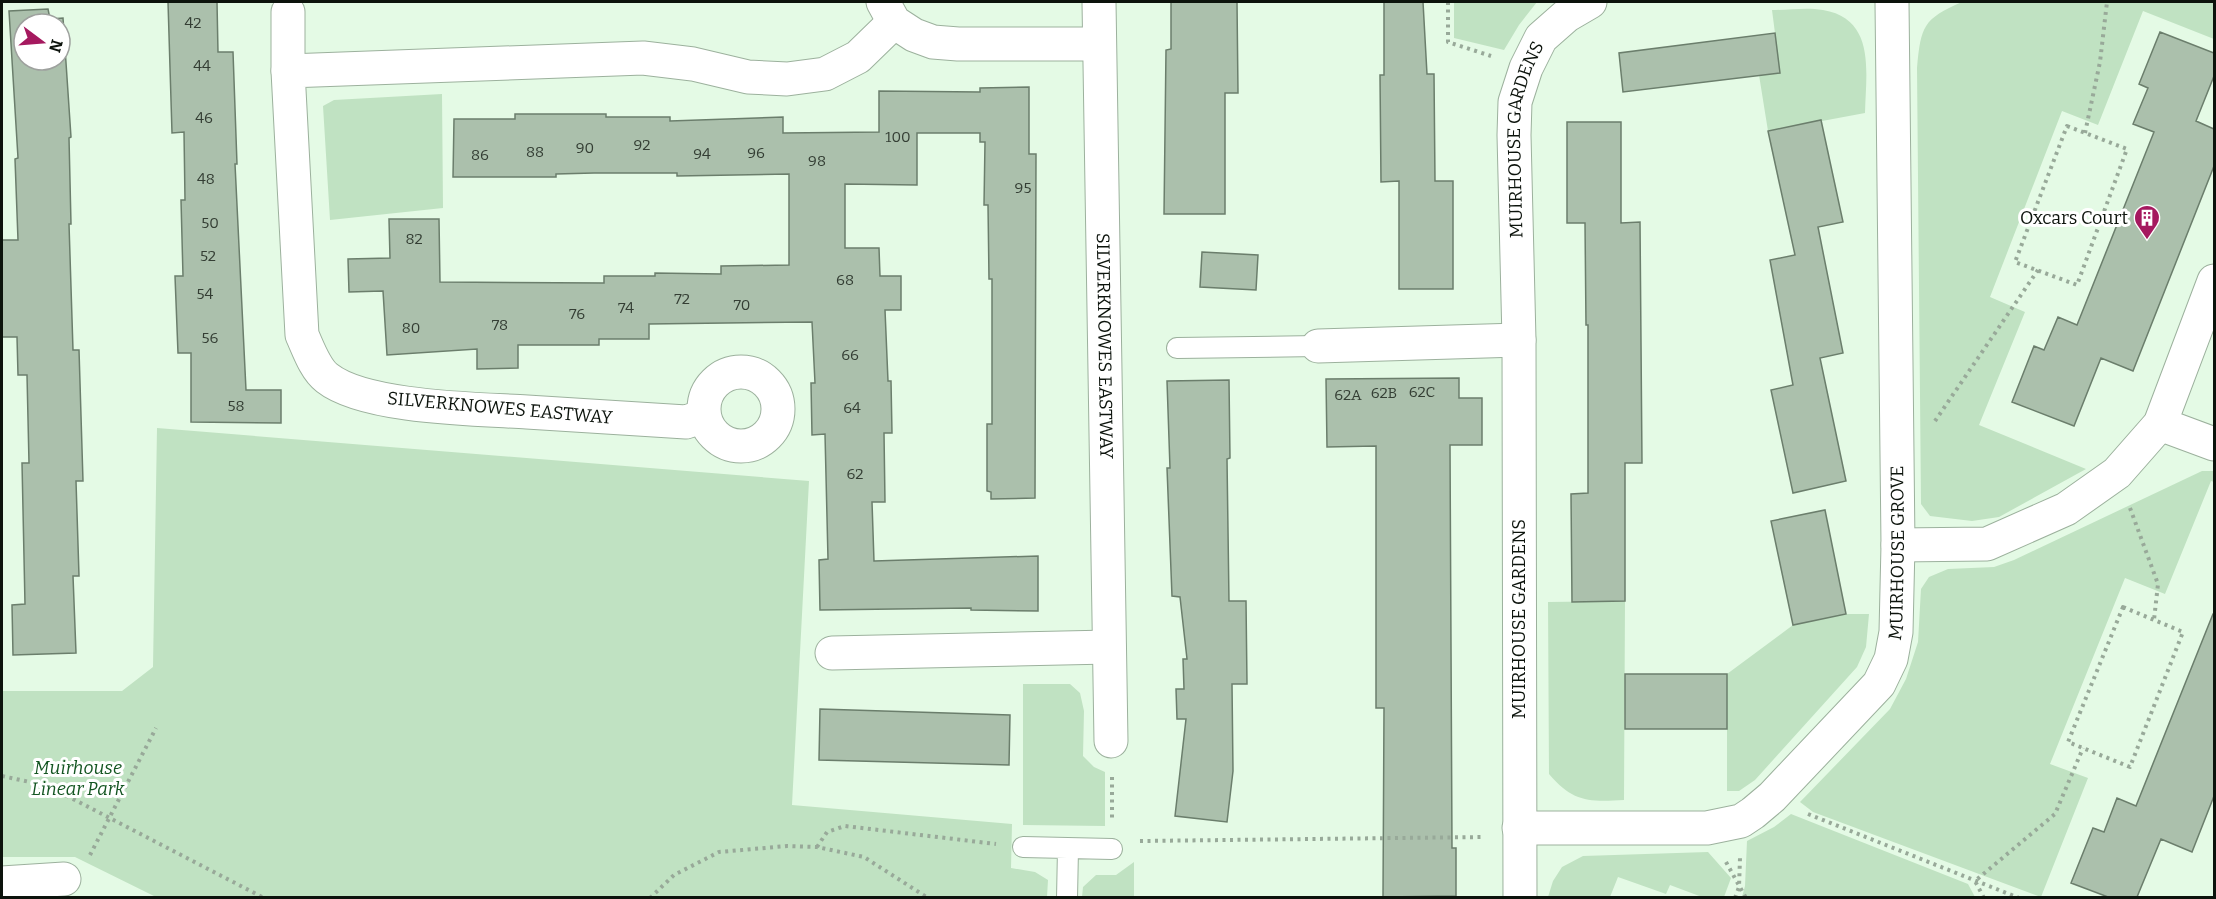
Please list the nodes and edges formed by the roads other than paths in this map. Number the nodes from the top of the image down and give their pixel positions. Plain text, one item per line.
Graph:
1 (1099, 2) edge
2 (1590, 2) edge
3 (1892, 2) edge
4 (288, 12) dead end
5 (888, 12) edge
6 (1099, 44) junction
7 (288, 71) junction
8 (2214, 281) edge
9 (1518, 340) junction
10 (1318, 346) joint
11 (1177, 348) dead end
12 (704, 416) dead end
13 (2160, 424) junction
14 (2214, 444) edge
15 (1898, 545) junction
16 (1109, 648) junction
17 (832, 653) dead end
18 (1111, 741) road end
19 (1520, 833) junction
20 (1023, 847) road end
21 (1068, 849) junction
22 (1112, 849) road end
23 (64, 879) road end
24 (19, 888) edge
25 (1067, 897) edge
26 (1520, 897) edge

1 - 6 street, SILVERKNOWES EASTWAY
2 - 9 street, MUIRHOUSE GARDENS
3 - 15 street, MUIRHOUSE GROVE
4 - 7 street, SILVERKNOWES EASTWAY
5 - 6 street
5 - 7 street
6 - 16 street, SILVERKNOWES EASTWAY
7 - 12 street, SILVERKNOWES EASTWAY
8 - 13 street
9 - 10 street
9 - 19 street, MUIRHOUSE GARDENS
10 - 11 lane
13 - 14 street
13 - 15 street
15 - 19 street, MUIRHOUSE GROVE
16 - 17 street
16 - 18 street, SILVERKNOWES EASTWAY
19 - 26 street, MUIRHOUSE GARDENS
20 - 21 lane
21 - 22 lane
21 - 25 lane
23 - 24 street

